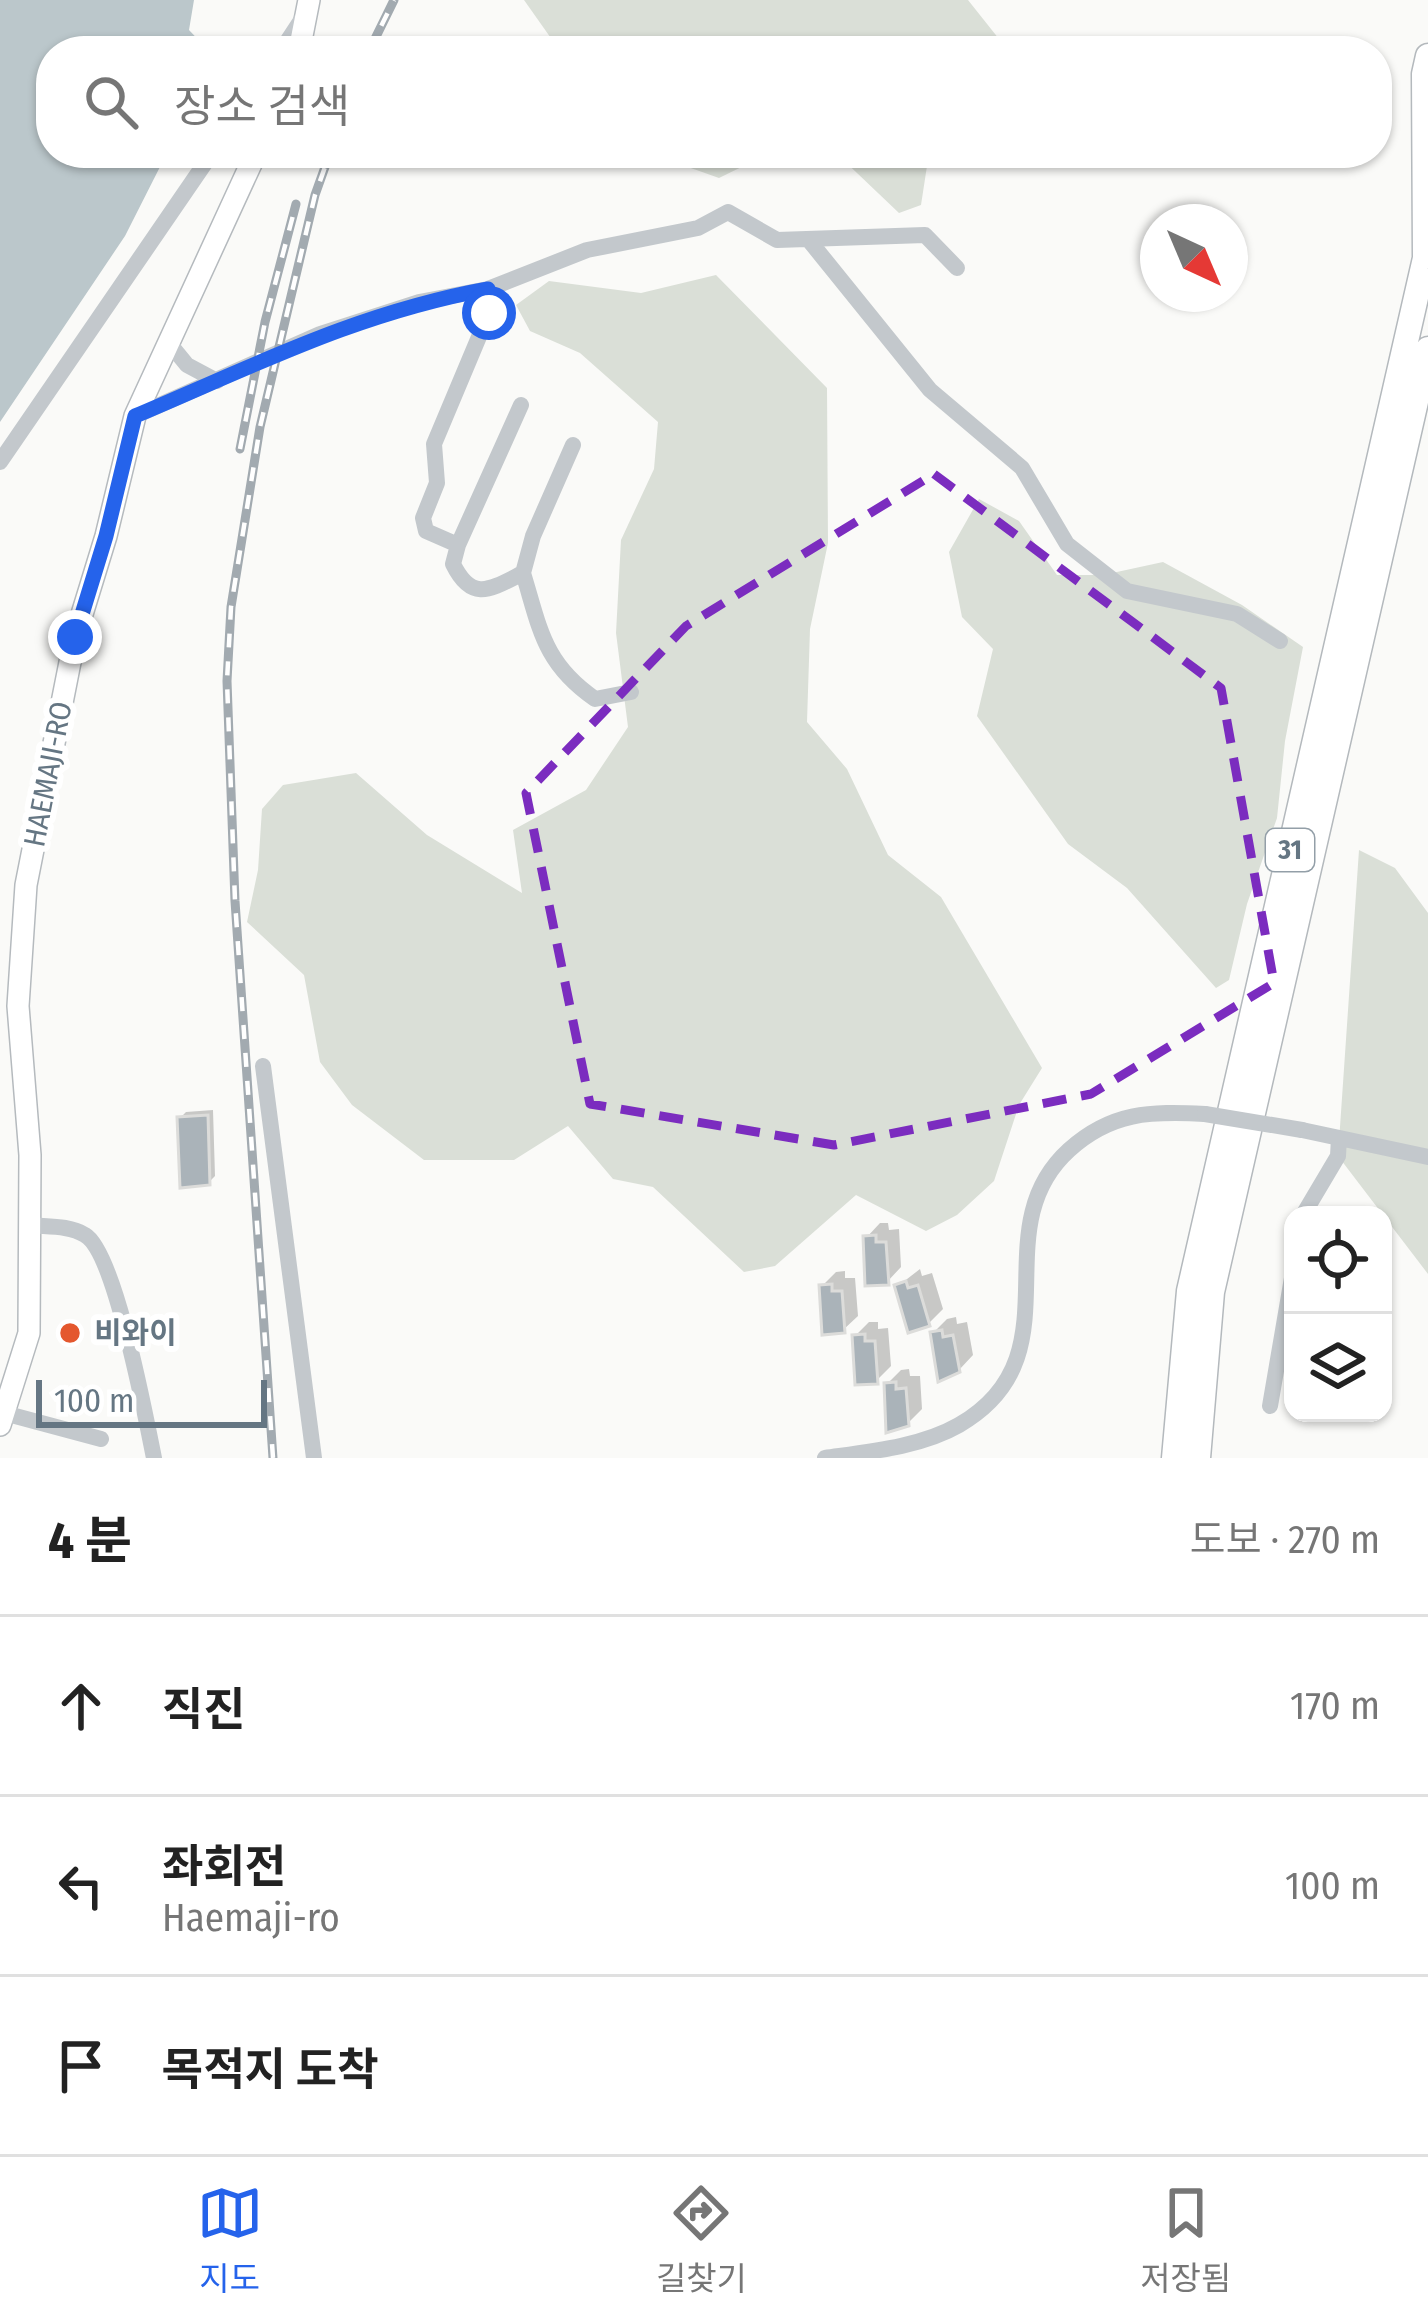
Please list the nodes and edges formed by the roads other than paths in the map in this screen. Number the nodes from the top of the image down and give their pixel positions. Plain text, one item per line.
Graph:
1 (308, 7) edge
2 (290, 36) edge
3 (1428, 56) edge
4 (202, 168) edge
5 (249, 168) edge
6 (808, 239) junction
7 (1427, 251) edge
8 (957, 268) dead end
9 (488, 289) junction
10 (169, 343) junction
11 (1428, 349) edge
12 (217, 381) junction
13 (521, 406) dead end
14 (135, 416) junction
15 (573, 445) dead end
16 (0, 463) edge
17 (458, 545) junction
18 (523, 572) junction
19 (1280, 640) dead end
20 (631, 692) dead end
21 (263, 1066) dead end
22 (1339, 1138) junction
23 (1428, 1157) edge
24 (1309, 1206) edge
25 (29, 1225) junction
26 (1286, 1314) edge
27 (1270, 1406) dead end
28 (2, 1419) edge
29 (101, 1439) dead end
30 (154, 1458) edge
31 (314, 1458) edge
32 (831, 1458) edge
33 (1174, 1458) edge
34 (1198, 1458) edge

1 - 2 street
3 - 7 highway
4 - 16 street
5 - 10 main road, HAEMAJI-RO
6 - 8 street
6 - 9 street
6 - 19 street
7 - 33 highway, 31
9 - 12 street
9 - 17 street
10 - 12 street
10 - 14 main road, HAEMAJI-RO
11 - 34 highway, 31
12 - 14 street
13 - 17 street
14 - 25 main road, HAEMAJI-RO
15 - 18 street
17 - 18 street
18 - 20 street
21 - 31 street
22 - 23 street
22 - 24 street
22 - 32 street, bridge
25 - 28 main road, HAEMAJI-RO
25 - 30 street
26 - 27 street
28 - 29 street

